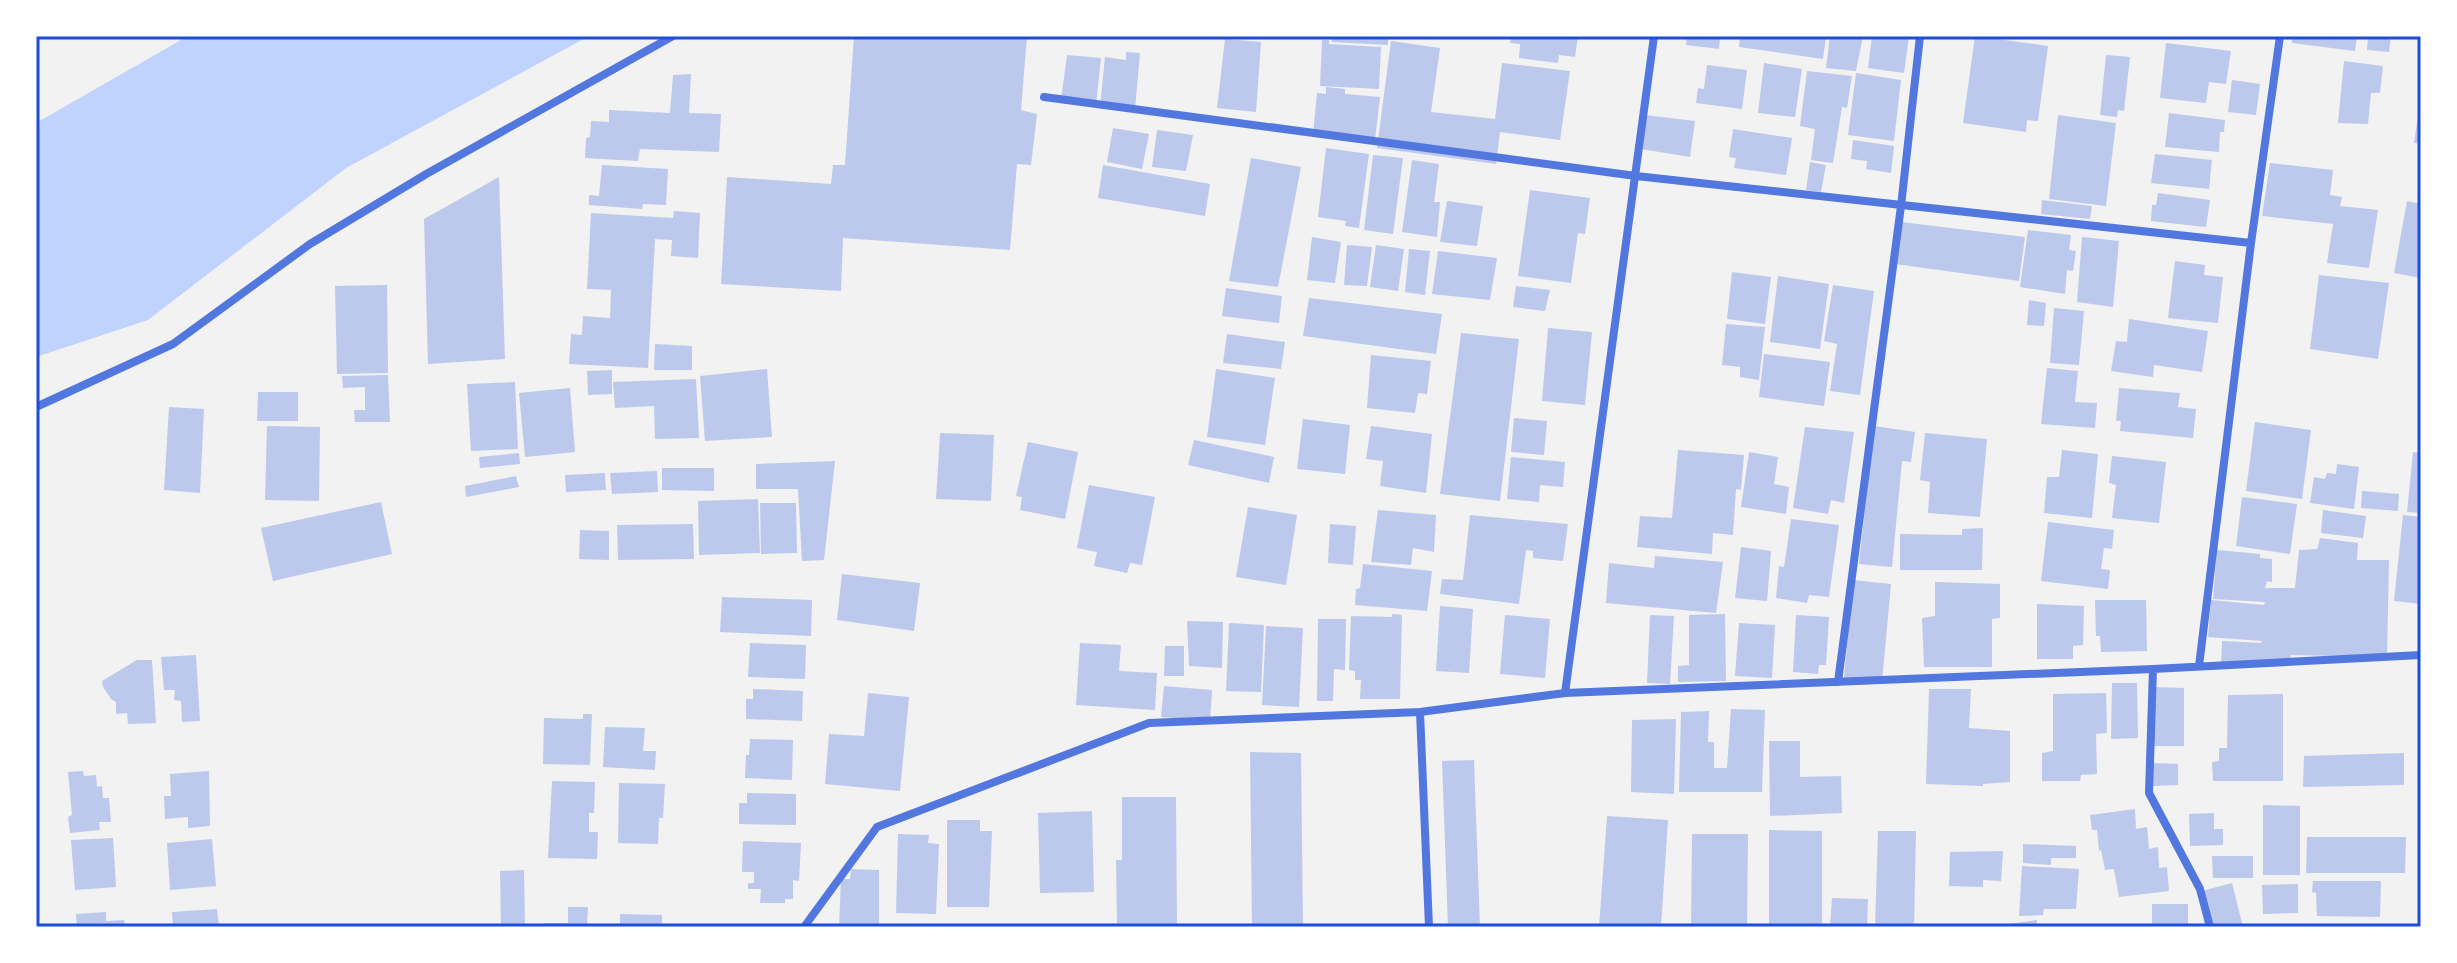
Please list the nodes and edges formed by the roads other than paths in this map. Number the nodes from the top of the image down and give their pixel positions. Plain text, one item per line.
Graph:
1 (673, 36) edge
2 (1654, 36) edge
3 (1920, 36) edge
4 (2280, 36) edge
5 (1044, 97) dead end
6 (1636, 176) junction
7 (1901, 206) junction
8 (2251, 243) junction
9 (36, 407) edge
10 (2421, 655) edge
11 (2199, 666) junction
12 (2153, 669) junction
13 (1838, 682) junction
14 (1565, 693) junction
15 (1420, 712) junction
16 (804, 927) edge
17 (1429, 927) edge
18 (2210, 927) edge

1 - 9 street
2 - 6 street
3 - 7 street
4 - 8 street
5 - 6 street
6 - 7 street
6 - 14 street
7 - 8 street
7 - 13 street
8 - 11 street
10 - 11 street
11 - 12 street
12 - 13 street
12 - 18 street
13 - 14 street
14 - 15 street
15 - 16 street
15 - 17 street

